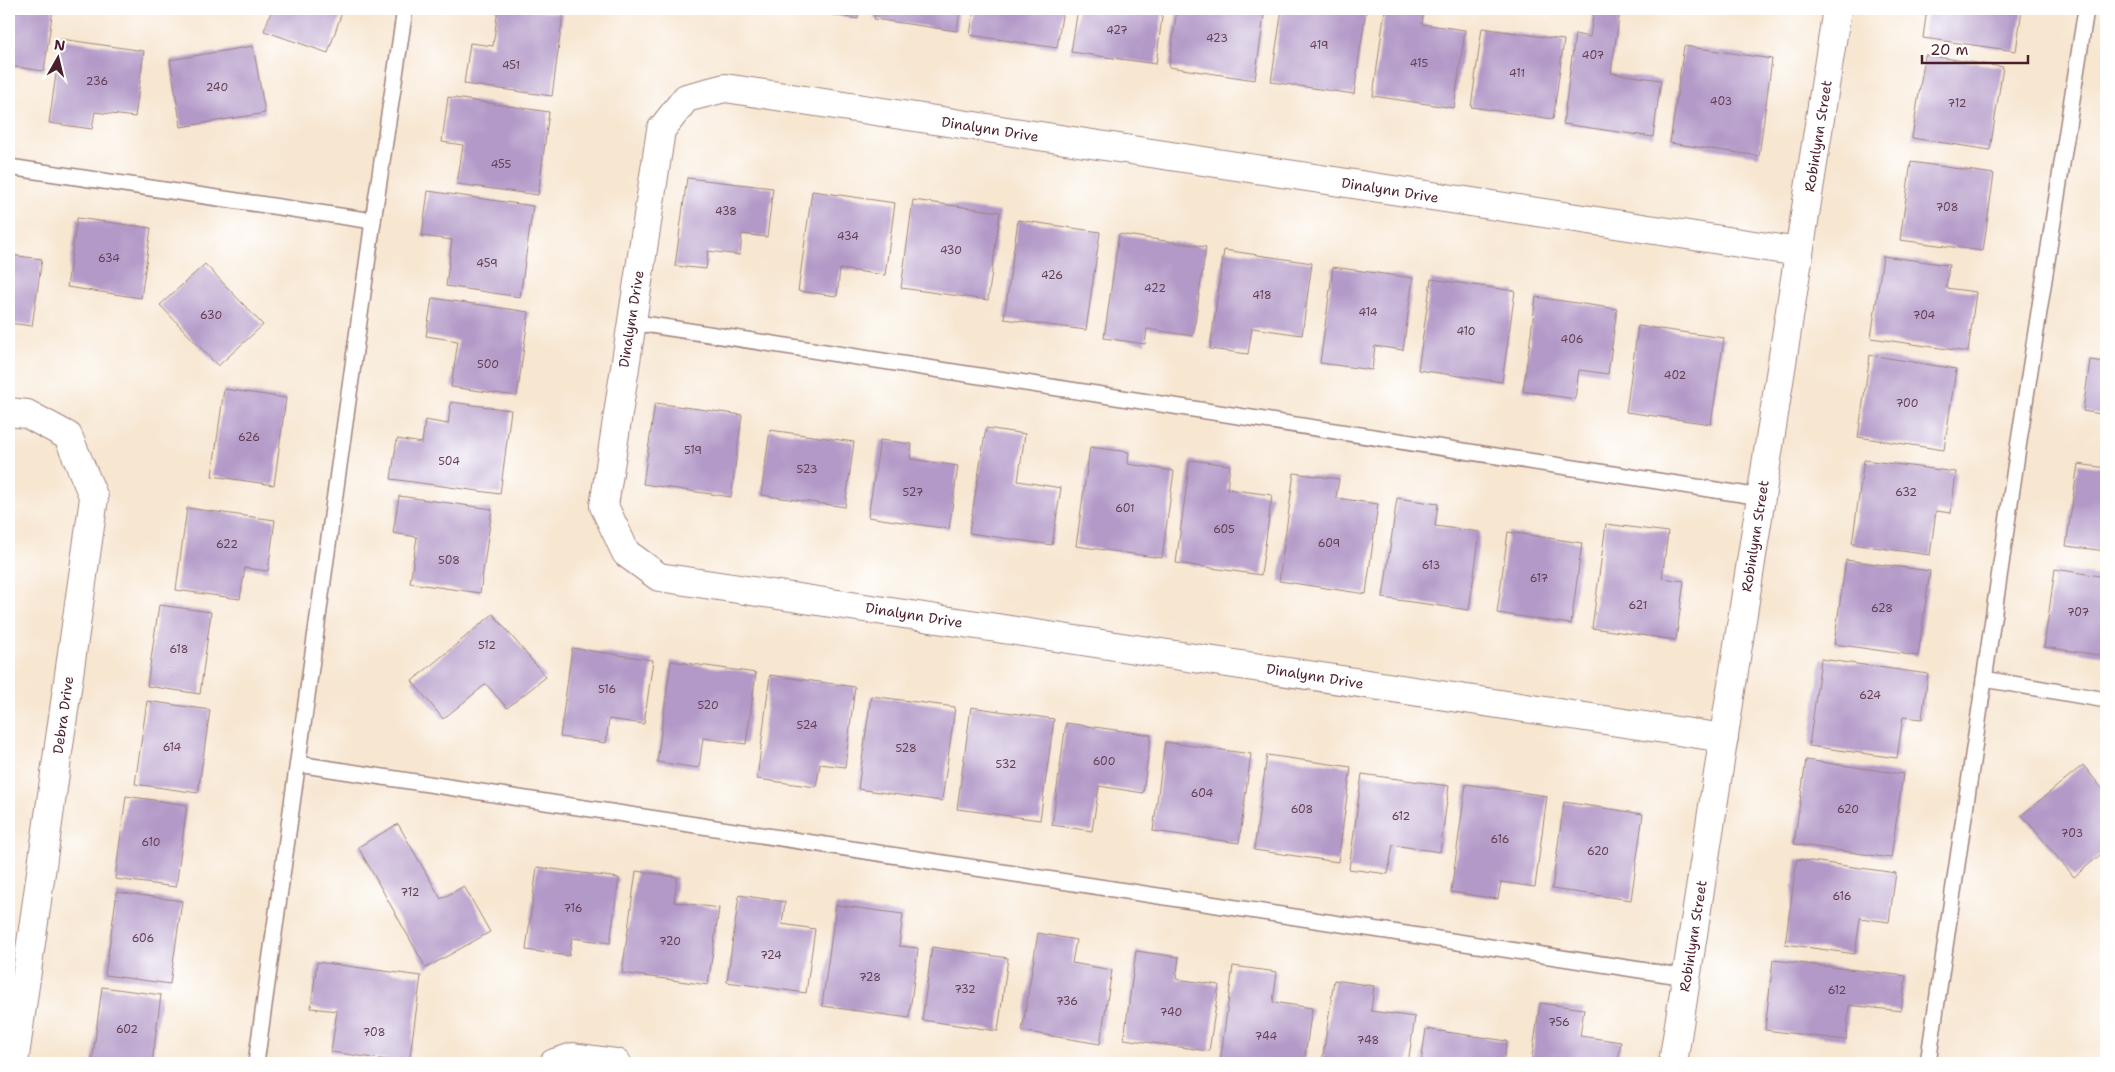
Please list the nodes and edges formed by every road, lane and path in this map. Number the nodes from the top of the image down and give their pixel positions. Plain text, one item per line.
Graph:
1 (405, 9) edge
2 (1837, 9) edge
3 (2086, 9) edge
4 (9, 167) edge
5 (372, 221) junction
6 (1799, 252) junction
7 (630, 322) junction
8 (9, 412) edge
9 (1761, 497) junction
10 (1984, 679) junction
11 (2106, 700) edge
12 (1724, 738) junction
13 (298, 764) junction
14 (1686, 978) junction
15 (14, 1063) edge
16 (256, 1063) edge
17 (554, 1063) edge
18 (617, 1063) edge
19 (1673, 1063) edge
20 (1928, 1063) edge

1 - 5 lane
2 - 6 street, Robinlynn Street
3 - 10 lane
4 - 5 lane
5 - 13 lane
6 - 7 street, Dinalynn Drive
6 - 9 street, Robinlynn Street
7 - 9 lane
7 - 12 street, Dinalynn Drive
8 - 15 street, Debra Drive
9 - 12 street, Robinlynn Street
10 - 11 lane
10 - 20 lane
12 - 14 street, Robinlynn Street
13 - 14 lane
13 - 16 lane
14 - 19 street, Robinlynn Street
17 - 18 street

